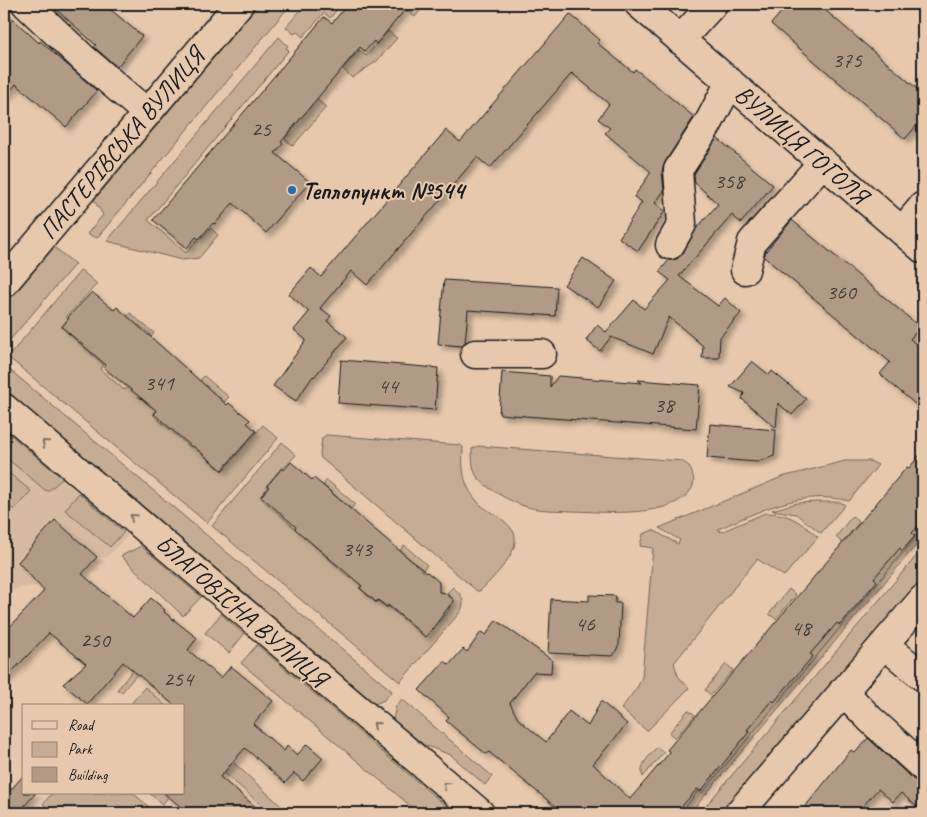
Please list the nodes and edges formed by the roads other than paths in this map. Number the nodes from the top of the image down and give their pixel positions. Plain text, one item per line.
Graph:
1 (26, 4) edge
2 (239, 4) edge
3 (639, 4) edge
4 (713, 4) edge
5 (680, 40) junction
6 (730, 82) junction
7 (147, 113) junction
8 (823, 162) junction
9 (923, 206) edge
10 (902, 231) junction
11 (670, 245) dead end
12 (923, 248) edge
13 (745, 270) dead end
14 (4, 283) edge
15 (475, 354) dead end
16 (542, 354) dead end
17 (4, 408) edge
18 (923, 599) edge
19 (885, 645) junction
20 (923, 677) edge
21 (843, 692) junction
22 (923, 767) edge
23 (480, 813) edge
24 (740, 813) edge

1 - 7 street
2 - 7 street, ПАСТЕРІВСЬКА ВУЛИЦЯ
3 - 5 street, ВУЛИЦЯ ГОГОЛЯ
4 - 5 street
5 - 6 street, ВУЛИЦЯ ГОГОЛЯ
6 - 8 street, ВУЛИЦЯ ГОГОЛЯ
6 - 11 street
7 - 14 street, ПАСТЕРІВСЬКА ВУЛИЦЯ
8 - 10 street, ВУЛИЦЯ ГОГОЛЯ
8 - 13 street
9 - 10 street
10 - 12 street, ВУЛИЦЯ ГОГОЛЯ
15 - 16 street
23 -> 17 street, БЛАГОВІСНА ВУЛИЦЯ
18 - 19 street
19 - 20 street
19 - 21 street
21 - 22 street
21 - 24 street

